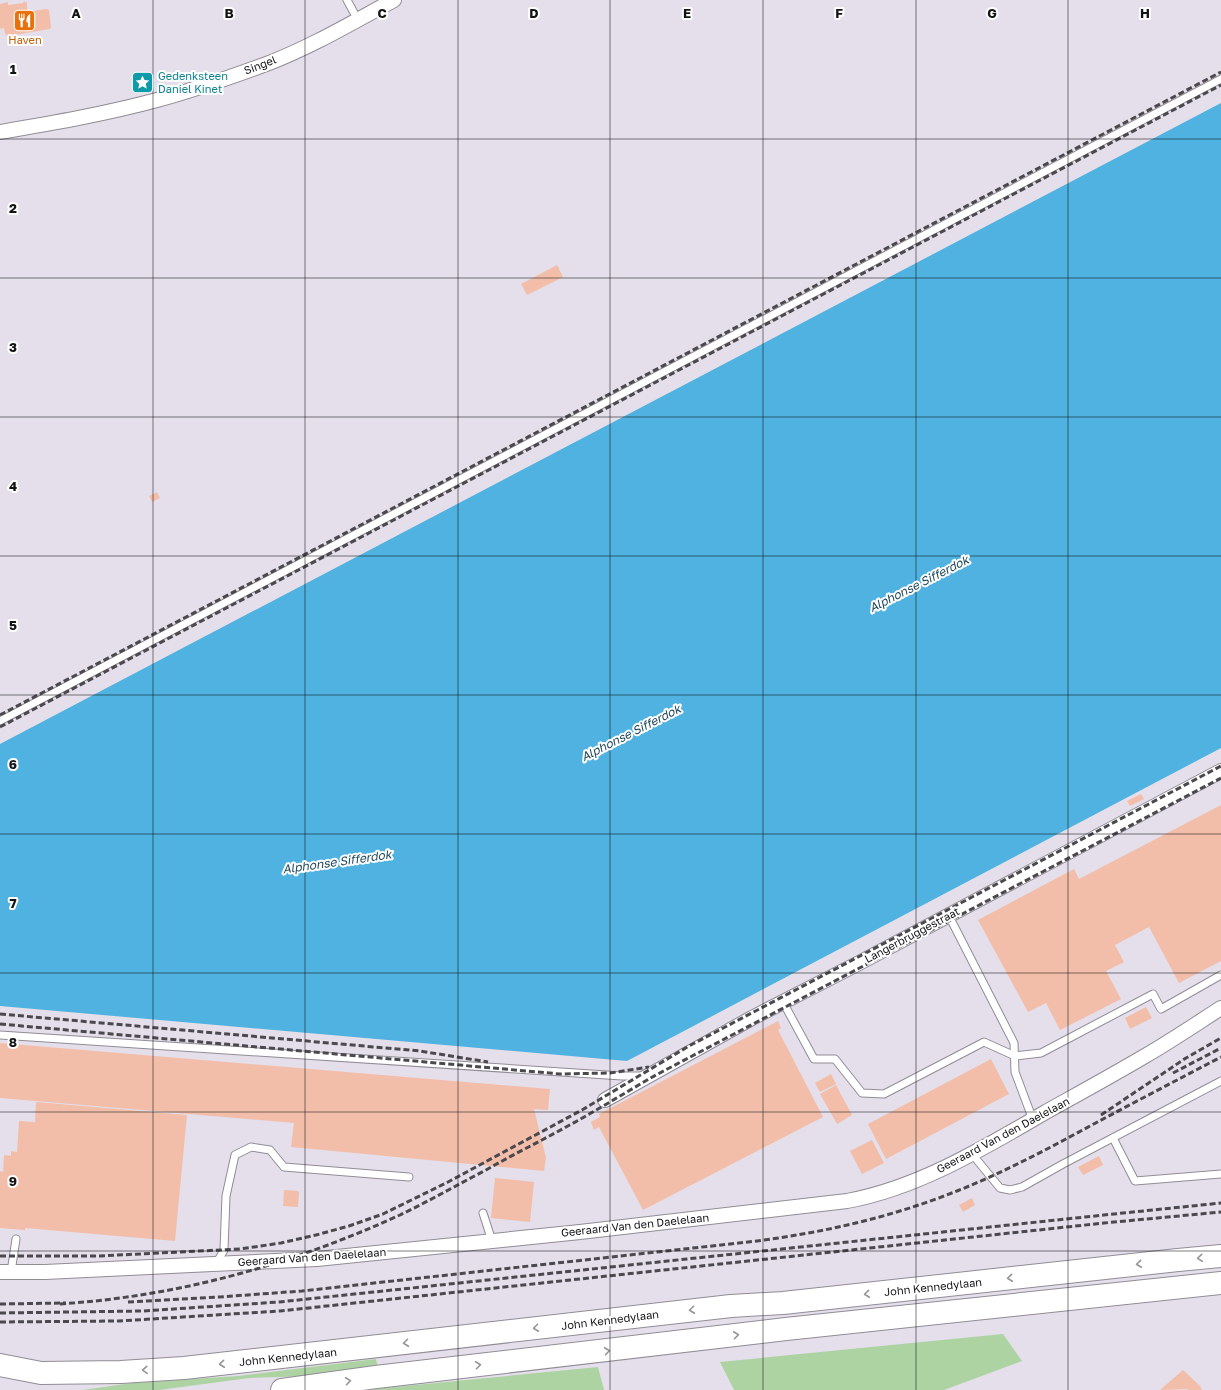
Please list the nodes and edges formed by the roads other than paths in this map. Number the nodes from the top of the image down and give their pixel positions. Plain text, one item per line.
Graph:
1 (347, 0) edge
2 (394, 0) edge
3 (358, 20) junction
4 (1221, 79) edge
5 (0, 130) edge
6 (0, 721) edge
7 (1221, 772) edge
8 (948, 916) junction
9 (1221, 975) edge
10 (783, 1002) junction
11 (1221, 1008) edge
12 (0, 1035) edge
13 (1015, 1056) junction
14 (648, 1076) junction
15 (1221, 1081) edge
16 (605, 1100) dead end
17 (1033, 1120) junction
18 (1113, 1138) junction
19 (972, 1154) junction
20 (1221, 1174) edge
21 (409, 1177) dead end
22 (483, 1213) dead end
23 (16, 1239) dead end
24 (492, 1241) junction
25 (1221, 1256) edge
26 (216, 1264) junction
27 (6, 1272) edge
28 (1221, 1283) edge
29 (0, 1365) edge
30 (41, 1373) junction
31 (0, 1378) edge
32 (282, 1390) edge

1 - 3 lane
2 - 3 street, Singel
3 - 5 street, Singel
4 - 6 lane
7 - 8 street, Langerbruggestraat
8 - 10 street, Langerbruggestraat
8 - 13 lane
9 - 13 lane
10 - 13 lane
10 - 14 street, Langerbruggestraat
11 - 17 street, Geeraard Van den Daelelaan
12 - 14 lane
13 - 17 lane
14 - 16 street, Langerbruggestraat
15 - 18 lane
17 - 19 street, Geeraard Van den Daelelaan
18 - 19 lane
18 - 20 lane
19 - 24 street, Geeraard Van den Daelelaan
21 - 26 lane
22 - 24 lane
23 - 27 lane
24 - 26 street, Geeraard Van den Daelelaan
25 -> 30 highway, John Kennedylaan
26 - 27 street, Geeraard Van den Daelelaan
32 -> 28 highway
29 - 30 highway, John Kennedylaan
30 - 31 highway

